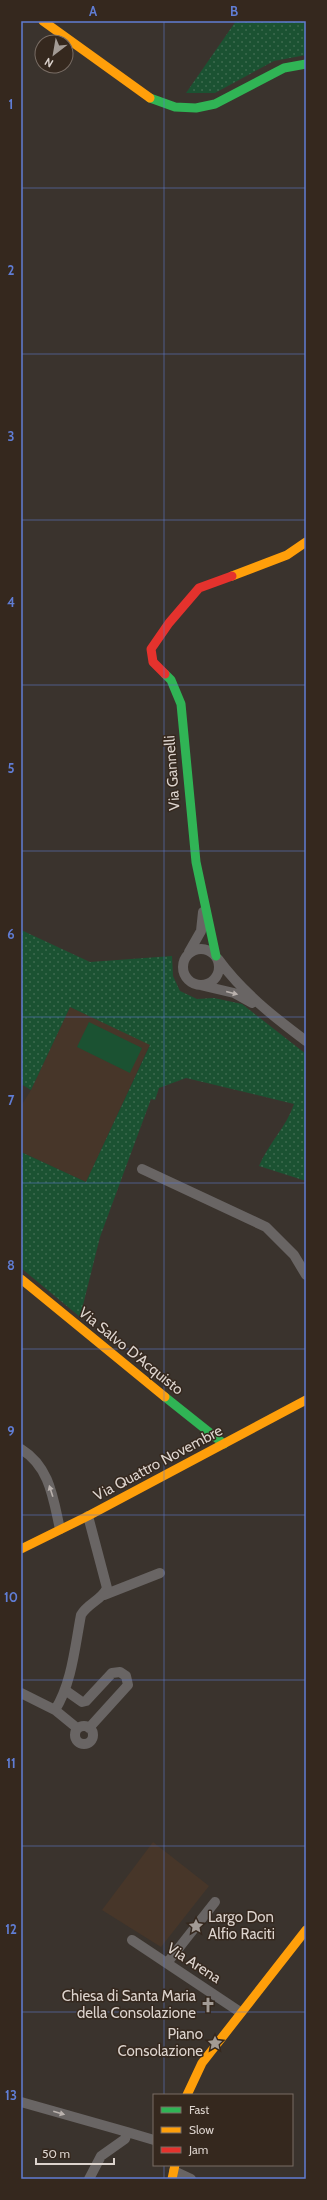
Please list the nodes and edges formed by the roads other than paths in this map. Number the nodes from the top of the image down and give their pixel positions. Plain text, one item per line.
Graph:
1 (45, 22) edge
2 (306, 64) edge
3 (306, 542) edge
4 (202, 898) junction
5 (188, 954) junction
6 (217, 958) junction
7 (194, 984) junction
8 (271, 1014) junction
9 (306, 1041) edge
10 (142, 1169) dead end
11 (306, 1275) edge
12 (21, 1279) edge
13 (306, 1400) edge
14 (224, 1444) junction
15 (21, 1449) edge
16 (88, 1516) junction
17 (60, 1529) junction
18 (21, 1549) edge
19 (160, 1573) dead end
20 (104, 1595) junction
21 (65, 1690) junction
22 (21, 1693) edge
23 (55, 1710) junction
24 (77, 1728) junction
25 (89, 1728) junction
26 (215, 1902) dead end
27 (306, 1930) edge
28 (132, 1940) dead end
29 (167, 1963) junction
30 (240, 2012) junction
31 (187, 2094) edge
32 (21, 2102) edge
33 (126, 2132) junction
34 (153, 2140) edge
35 (173, 2172) edge
36 (89, 2179) edge
37 (191, 2179) edge

1 - 2 street
3 - 4 street, Via Gannelli
4 - 5 street, Via Gannelli
4 - 6 street, Via Gannelli
5 - 6 street
5 - 7 street
6 - 7 street
6 - 8 street, Via Gannelli
7 -> 8 street, Via Gannelli
8 - 9 street, Via Gannelli
10 - 11 street
12 - 14 street, Via Salvo D'Acquisto
13 - 14 street, Via Quattro Novembre
14 - 16 street, Via Quattro Novembre
17 -> 15 street
16 - 17 street, Via Quattro Novembre
16 - 20 street
17 - 18 street, Via Quattro Novembre
19 - 20 street
20 - 21 street
21 - 23 street
21 - 25 street
22 - 23 street
23 - 24 street
24 - 25 street
24 - 25 street
26 - 29 street
27 - 30 street
28 - 29 street, Via Arena
29 - 30 street, Via Arena
30 - 31 street
32 -> 33 street
33 - 34 street
33 - 36 street
35 - 37 street

